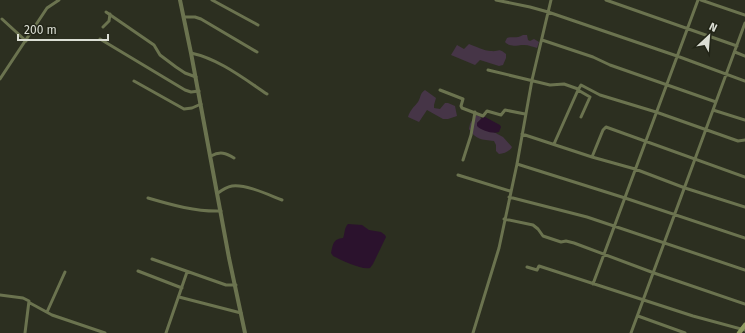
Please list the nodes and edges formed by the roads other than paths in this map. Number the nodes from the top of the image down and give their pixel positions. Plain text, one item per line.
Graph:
1 (59, 0) edge
2 (180, 0) edge
3 (212, 0) edge
4 (496, 0) edge
5 (551, 0) edge
6 (606, 0) edge
7 (698, 0) edge
8 (701, 0) edge
9 (106, 12) dead end
10 (548, 12) junction
11 (110, 14) junction
12 (745, 15) edge
13 (184, 17) junction
14 (2, 19) dead end
15 (745, 23) edge
16 (258, 25) dead end
17 (103, 27) dead end
18 (688, 29) junction
19 (100, 39) dead end
20 (739, 39) junction
21 (542, 40) junction
22 (745, 40) edge
23 (26, 41) junction
24 (737, 46) junction
25 (257, 52) dead end
26 (734, 52) junction
27 (191, 53) junction
28 (678, 56) junction
29 (745, 56) edge
30 (488, 70) dead end
31 (726, 74) junction
32 (196, 77) junction
33 (0, 79) edge
34 (532, 80) junction
35 (134, 81) dead end
36 (745, 81) edge
37 (667, 84) junction
38 (440, 90) dead end
39 (578, 90) junction
40 (199, 91) junction
41 (267, 94) dead end
42 (716, 102) junction
43 (201, 104) junction
44 (713, 110) junction
45 (475, 112) junction
46 (656, 112) junction
47 (525, 114) junction
48 (581, 117) dead end
49 (745, 120) edge
50 (706, 130) junction
51 (522, 134) junction
52 (745, 140) edge
53 (646, 141) junction
54 (554, 144) junction
55 (211, 156) junction
56 (592, 157) junction
57 (234, 158) dead end
58 (695, 159) junction
59 (463, 160) dead end
60 (517, 164) junction
61 (635, 169) junction
62 (458, 175) dead end
63 (745, 177) edge
64 (685, 188) junction
65 (510, 191) junction
66 (218, 193) junction
67 (509, 197) junction
68 (148, 198) dead end
69 (624, 198) junction
70 (281, 200) dead end
71 (745, 207) edge
72 (221, 212) junction
73 (675, 215) junction
74 (504, 219) junction
75 (615, 226) junction
76 (745, 238) edge
77 (664, 244) junction
78 (604, 254) junction
79 (152, 259) dead end
80 (527, 267) dead end
81 (745, 270) edge
82 (138, 271) dead end
83 (64, 272) dead end
84 (187, 272) junction
85 (654, 273) junction
86 (593, 284) junction
87 (236, 285) junction
88 (182, 288) junction
89 (0, 295) edge
90 (179, 297) junction
91 (644, 300) junction
92 (30, 303) junction
93 (745, 304) edge
94 (48, 312) junction
95 (241, 313) junction
96 (638, 316) junction
97 (742, 329) edge
98 (25, 333) edge
99 (106, 333) edge
100 (166, 333) edge
101 (245, 333) edge
102 (473, 333) edge
103 (631, 333) edge
104 (685, 333) edge

1 - 23 street
2 - 13 street
3 - 16 street
4 - 10 street
5 - 10 street
6 - 18 street
7 - 18 street
8 - 12 street
9 - 11 street
10 - 21 street
10 - 28 street
11 - 17 street
11 - 32 street
13 - 25 street
13 - 27 street
14 - 23 street
15 - 20 street
18 - 24 street
18 - 28 street
19 - 40 street
20 - 22 street
20 - 24 street
21 - 34 street
21 - 37 street
23 - 33 street
24 - 26 street
26 - 29 street
26 - 31 street
27 - 32 street
27 - 41 street
28 - 31 street
28 - 37 street
30 - 34 street
31 - 36 street
31 - 42 street
32 - 40 street
34 - 39 street
34 - 47 street
35 - 43 street
37 - 42 street
37 - 46 street
38 - 45 street
39 - 46 street
39 - 48 street
39 - 54 street
40 - 43 street
42 - 44 street
43 - 55 street
44 - 49 street
44 - 50 street
45 - 47 street
45 - 59 street
46 - 50 street
46 - 53 street
47 - 51 street
50 - 52 street
50 - 58 street
51 - 54 street
51 - 60 street
53 - 56 street
53 - 58 street
53 - 61 street
54 - 56 street
55 - 57 street
55 - 66 street
56 - 61 street
58 - 63 street
58 - 64 street
60 - 65 street
60 - 69 street
61 - 64 street
61 - 69 street
62 - 65 street
64 - 71 street
64 - 73 street
65 - 67 street
66 - 70 street
66 - 72 street
67 - 74 street
67 - 75 street
68 - 72 street
69 - 73 street
69 - 75 street
72 - 87 street
73 - 76 street
73 - 77 street
74 - 78 street
74 - 102 street
75 - 77 street
75 - 78 street
77 - 81 street
77 - 85 street
78 - 85 street
78 - 86 street
79 - 84 street
80 - 86 street
82 - 88 street
83 - 94 street
84 - 87 street
84 - 88 street
85 - 91 street
85 - 93 street
86 - 91 street
87 - 95 street
88 - 90 street
89 - 92 street
90 - 95 street
90 - 100 street
91 - 96 street
91 - 97 street
92 - 94 street
92 - 98 street
94 - 99 street
95 - 101 street
96 - 103 street
96 - 104 street

